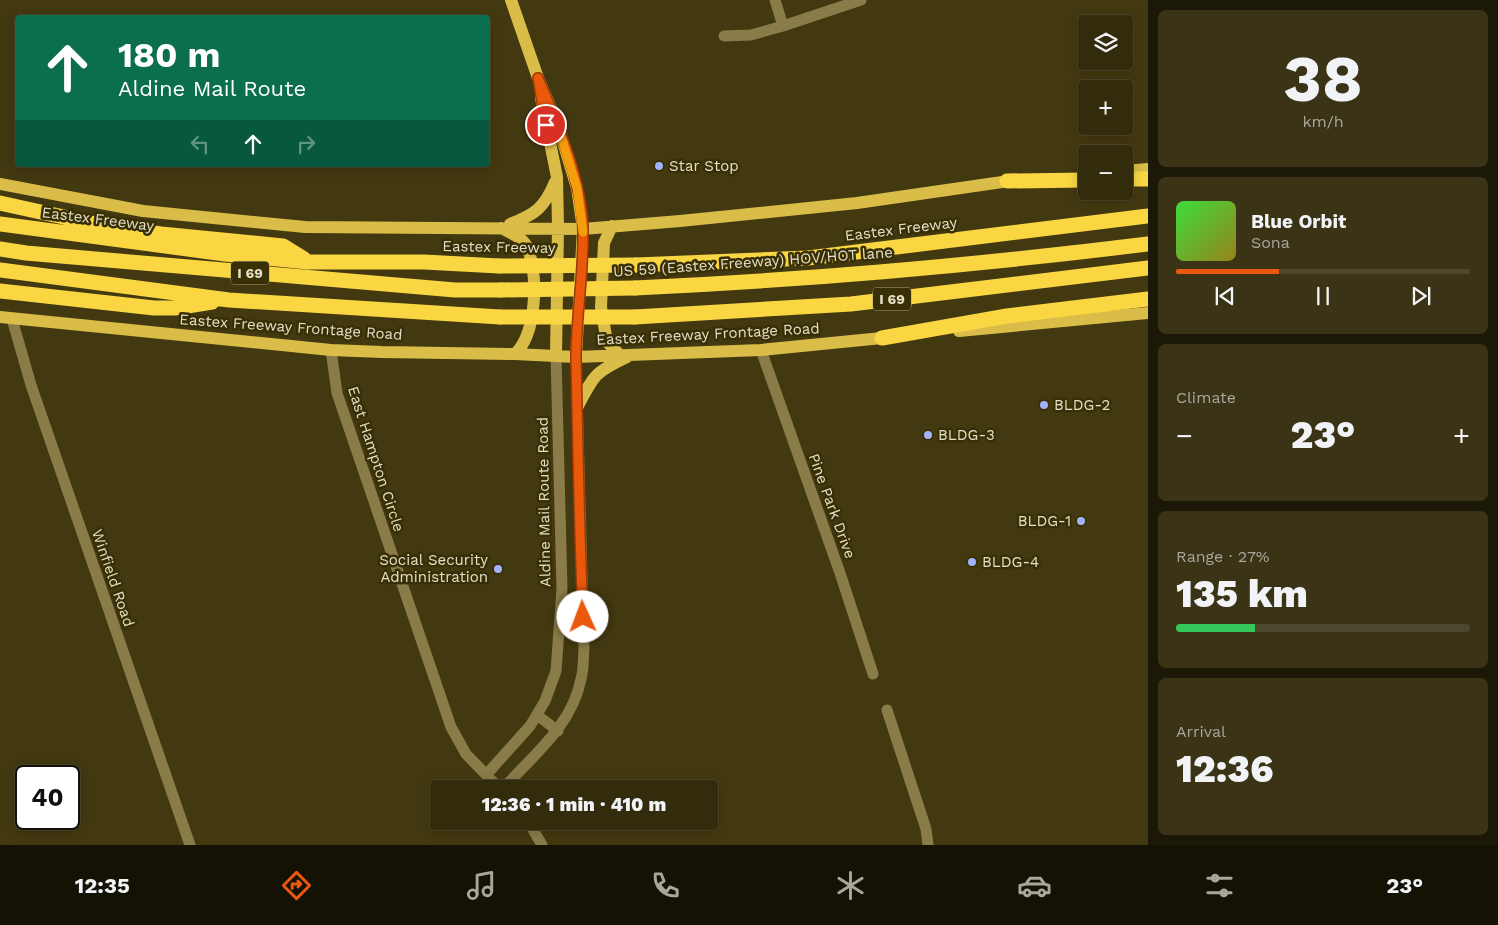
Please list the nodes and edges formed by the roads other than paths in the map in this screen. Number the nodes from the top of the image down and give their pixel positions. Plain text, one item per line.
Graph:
1 (511, 0) edge
2 (775, 0) edge
3 (861, 0) edge
4 (783, 26) junction
5 (724, 36) dead end
6 (538, 78) junction
7 (1148, 169) edge
8 (1133, 170) edge
9 (1078, 175) edge
10 (557, 177) junction
11 (1133, 179) edge
12 (1148, 179) edge
13 (1007, 180) junction
14 (1078, 180) edge
15 (0, 184) edge
16 (0, 203) edge
17 (1148, 216) edge
18 (0, 224) edge
19 (612, 226) junction
20 (500, 227) junction
21 (558, 228) junction
22 (583, 229) junction
23 (1148, 244) edge
24 (0, 249) edge
25 (308, 262) junction
26 (1148, 268) edge
27 (0, 270) edge
28 (0, 291) edge
29 (1148, 299) edge
30 (229, 300) junction
31 (1148, 313) edge
32 (6, 318) edge
33 (882, 338) junction
34 (331, 350) junction
35 (761, 350) junction
36 (515, 354) junction
37 (627, 354) junction
38 (556, 356) junction
39 (576, 356) junction
40 (578, 406) junction
41 (558, 452) junction
42 (579, 453) junction
43 (582, 585) junction
44 (562, 586) junction
45 (873, 674) dead end
46 (886, 710) dead end
47 (537, 715) junction
48 (558, 732) junction
49 (486, 775) junction
50 (492, 780) edge
51 (511, 780) edge
52 (533, 830) edge
53 (190, 845) edge
54 (542, 845) edge
55 (928, 845) edge

1 - 6 main road
2 - 4 street
3 - 4 street
4 - 5 street
6 - 10 main road
6 - 22 main road
7 - 8 main road
9 - 13 main road
10 - 20 main road
10 - 21 main road
11 - 12 highway
13 - 14 highway
13 - 19 main road
15 - 20 main road
16 - 25 highway
17 - 25 highway, Eastex Freeway / I 69, bridge
18 - 25 highway, Eastex Freeway / I 69
19 - 22 main road
19 - 37 main road
20 - 21 main road
20 - 36 main road
21 - 22 main road
21 - 38 main road
22 - 39 main road
23 - 24 highway, US 59 (Eastex Freeway) HOV/HOT lane / I 69, bridge
26 - 30 highway, I 69, bridge
27 - 30 highway, I 69
28 - 30 highway
29 - 33 highway
31 - 33 main road, Eastex Freeway Frontage Road
32 - 34 main road, Eastex Freeway Frontage Road
32 - 53 street, Winfield Road
33 - 35 main road, Eastex Freeway Frontage Road
34 - 36 main road, Eastex Freeway Frontage Road
34 - 49 street, East Hampton Circle
35 - 37 main road, Eastex Freeway Frontage Road
35 - 45 street, Pine Park Drive
36 - 38 main road, Eastex Freeway Frontage Road
37 - 39 main road, Eastex Freeway Frontage Road
37 - 40 main road
38 - 39 main road, Eastex Freeway Frontage Road
38 - 41 street, Aldine Mail Route Road
39 - 40 street
40 - 42 street
41 - 42 street
41 - 44 street, Aldine Mail Route Road
42 - 43 street
43 - 44 street
43 - 48 street
44 - 47 street, Aldine Mail Route Road
46 - 55 street
47 - 48 street
47 - 49 street, Aldine Mail Route Road
48 - 51 street
49 - 50 street, East Hampton Circle
52 - 54 street

